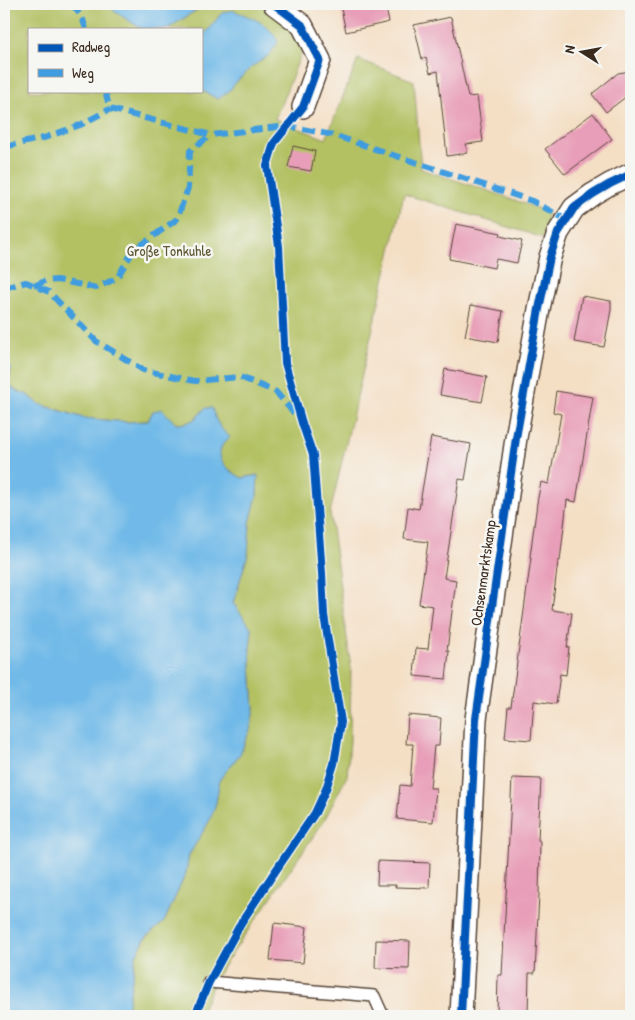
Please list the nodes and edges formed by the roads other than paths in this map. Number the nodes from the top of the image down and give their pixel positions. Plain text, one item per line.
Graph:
1 (274, 4) edge
2 (303, 107) dead end
3 (631, 174) edge
4 (209, 982) dead end
5 (383, 1016) edge
6 (462, 1016) edge

1 - 2 street
3 - 6 street, Ochsenmarktskamp
4 - 5 lane

